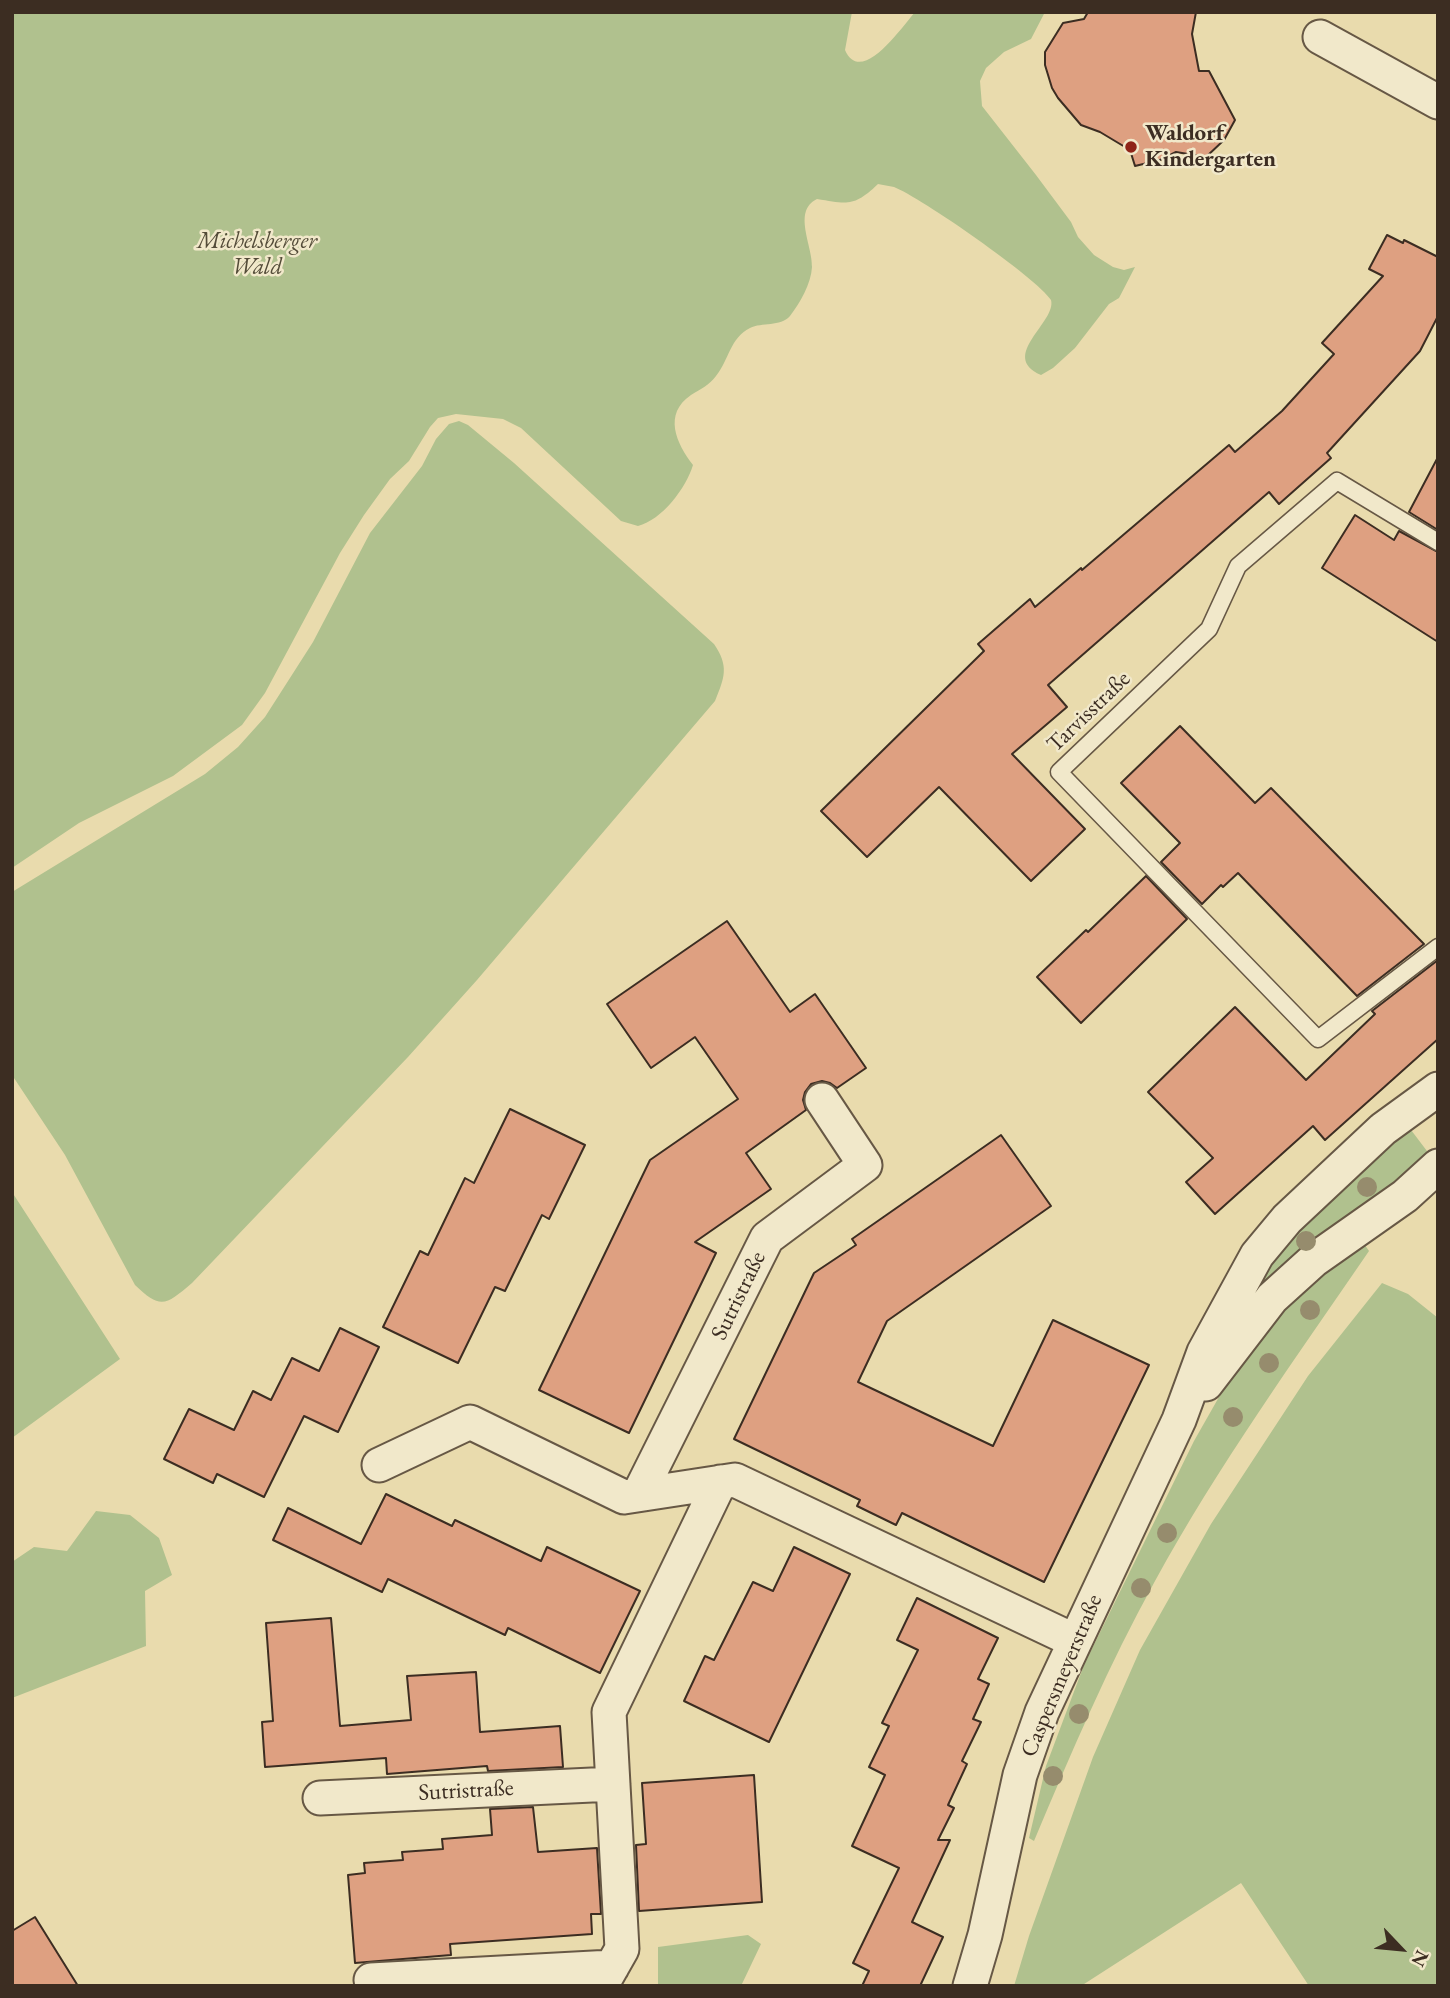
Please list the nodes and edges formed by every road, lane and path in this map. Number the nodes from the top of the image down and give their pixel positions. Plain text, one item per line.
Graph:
1 (1320, 37) dead end
2 (1438, 102) edge
3 (1438, 542) edge
4 (1438, 947) edge
5 (1438, 1089) edge
6 (822, 1100) dead end
7 (1438, 1166) edge
8 (1179, 1420) junction
9 (379, 1465) dead end
10 (720, 1482) junction
11 (639, 1494) junction
12 (1075, 1642) junction
13 (613, 1784) junction
14 (320, 1798) dead end
15 (606, 1976) edge
16 (371, 1980) dead end
17 (970, 1986) edge

1 - 2 street
3 - 4 lane, Tarvisstraße
5 - 8 street, Caspersmeyerstraße
6 - 11 street, Sutristraße
7 - 8 street, Caspersmeyerstraße
8 - 12 street, Caspersmeyerstraße
9 - 11 street
10 - 11 street
10 - 12 street
10 - 13 street
12 - 17 street, Caspersmeyerstraße
13 - 14 street, Sutristraße
13 - 15 street
15 - 16 street

